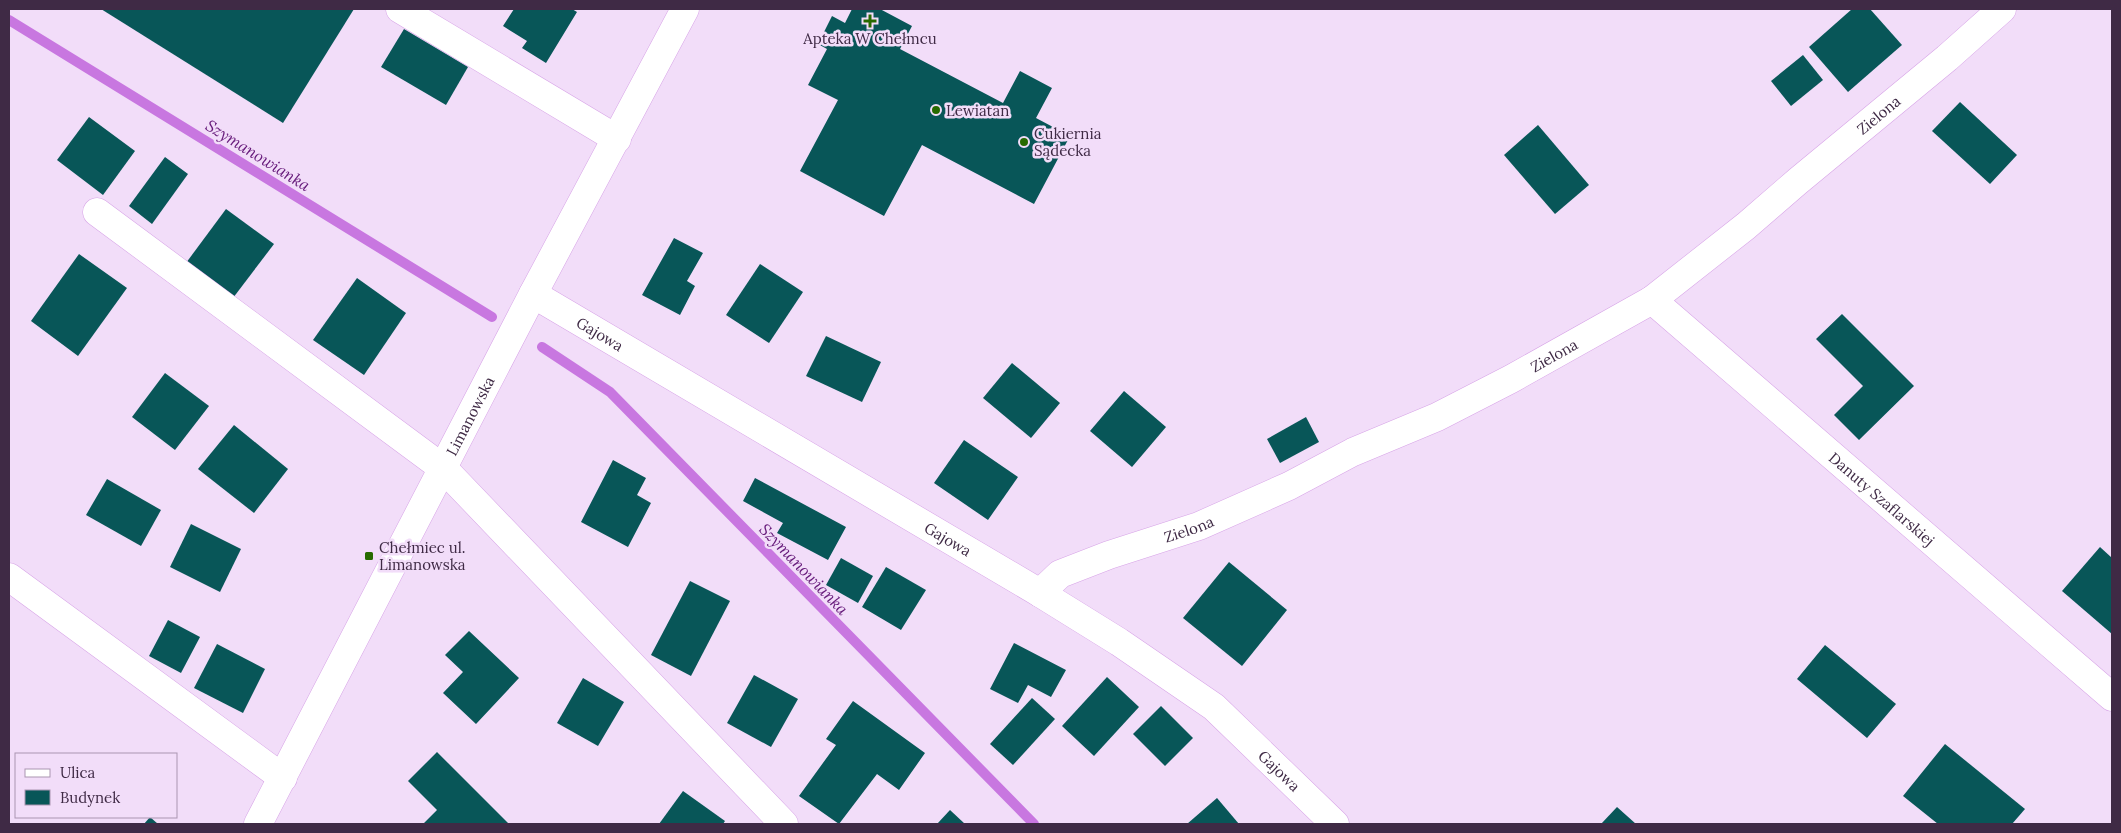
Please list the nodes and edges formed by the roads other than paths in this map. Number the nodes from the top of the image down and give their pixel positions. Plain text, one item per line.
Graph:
1 (400, 9) edge
2 (685, 9) edge
3 (2002, 9) edge
4 (616, 139) junction
5 (97, 212) dead end
6 (533, 294) junction
7 (1652, 300) junction
8 (444, 469) junction
9 (9, 577) edge
10 (1040, 593) junction
11 (2112, 697) edge
12 (283, 778) junction
13 (258, 824) edge
14 (784, 824) edge
15 (1335, 824) edge

1 - 4 street
2 - 4 street, Limanowska
3 - 7 street, Zielona
4 - 6 street, Limanowska
5 - 8 street
6 - 8 street, Limanowska
6 - 10 street, Gajowa
7 - 10 street, Zielona
7 - 11 street, Danuty Szaflarskiej
8 - 12 street, Limanowska
8 - 14 street
9 - 12 street
10 - 15 street, Gajowa
12 - 13 street, Limanowska

